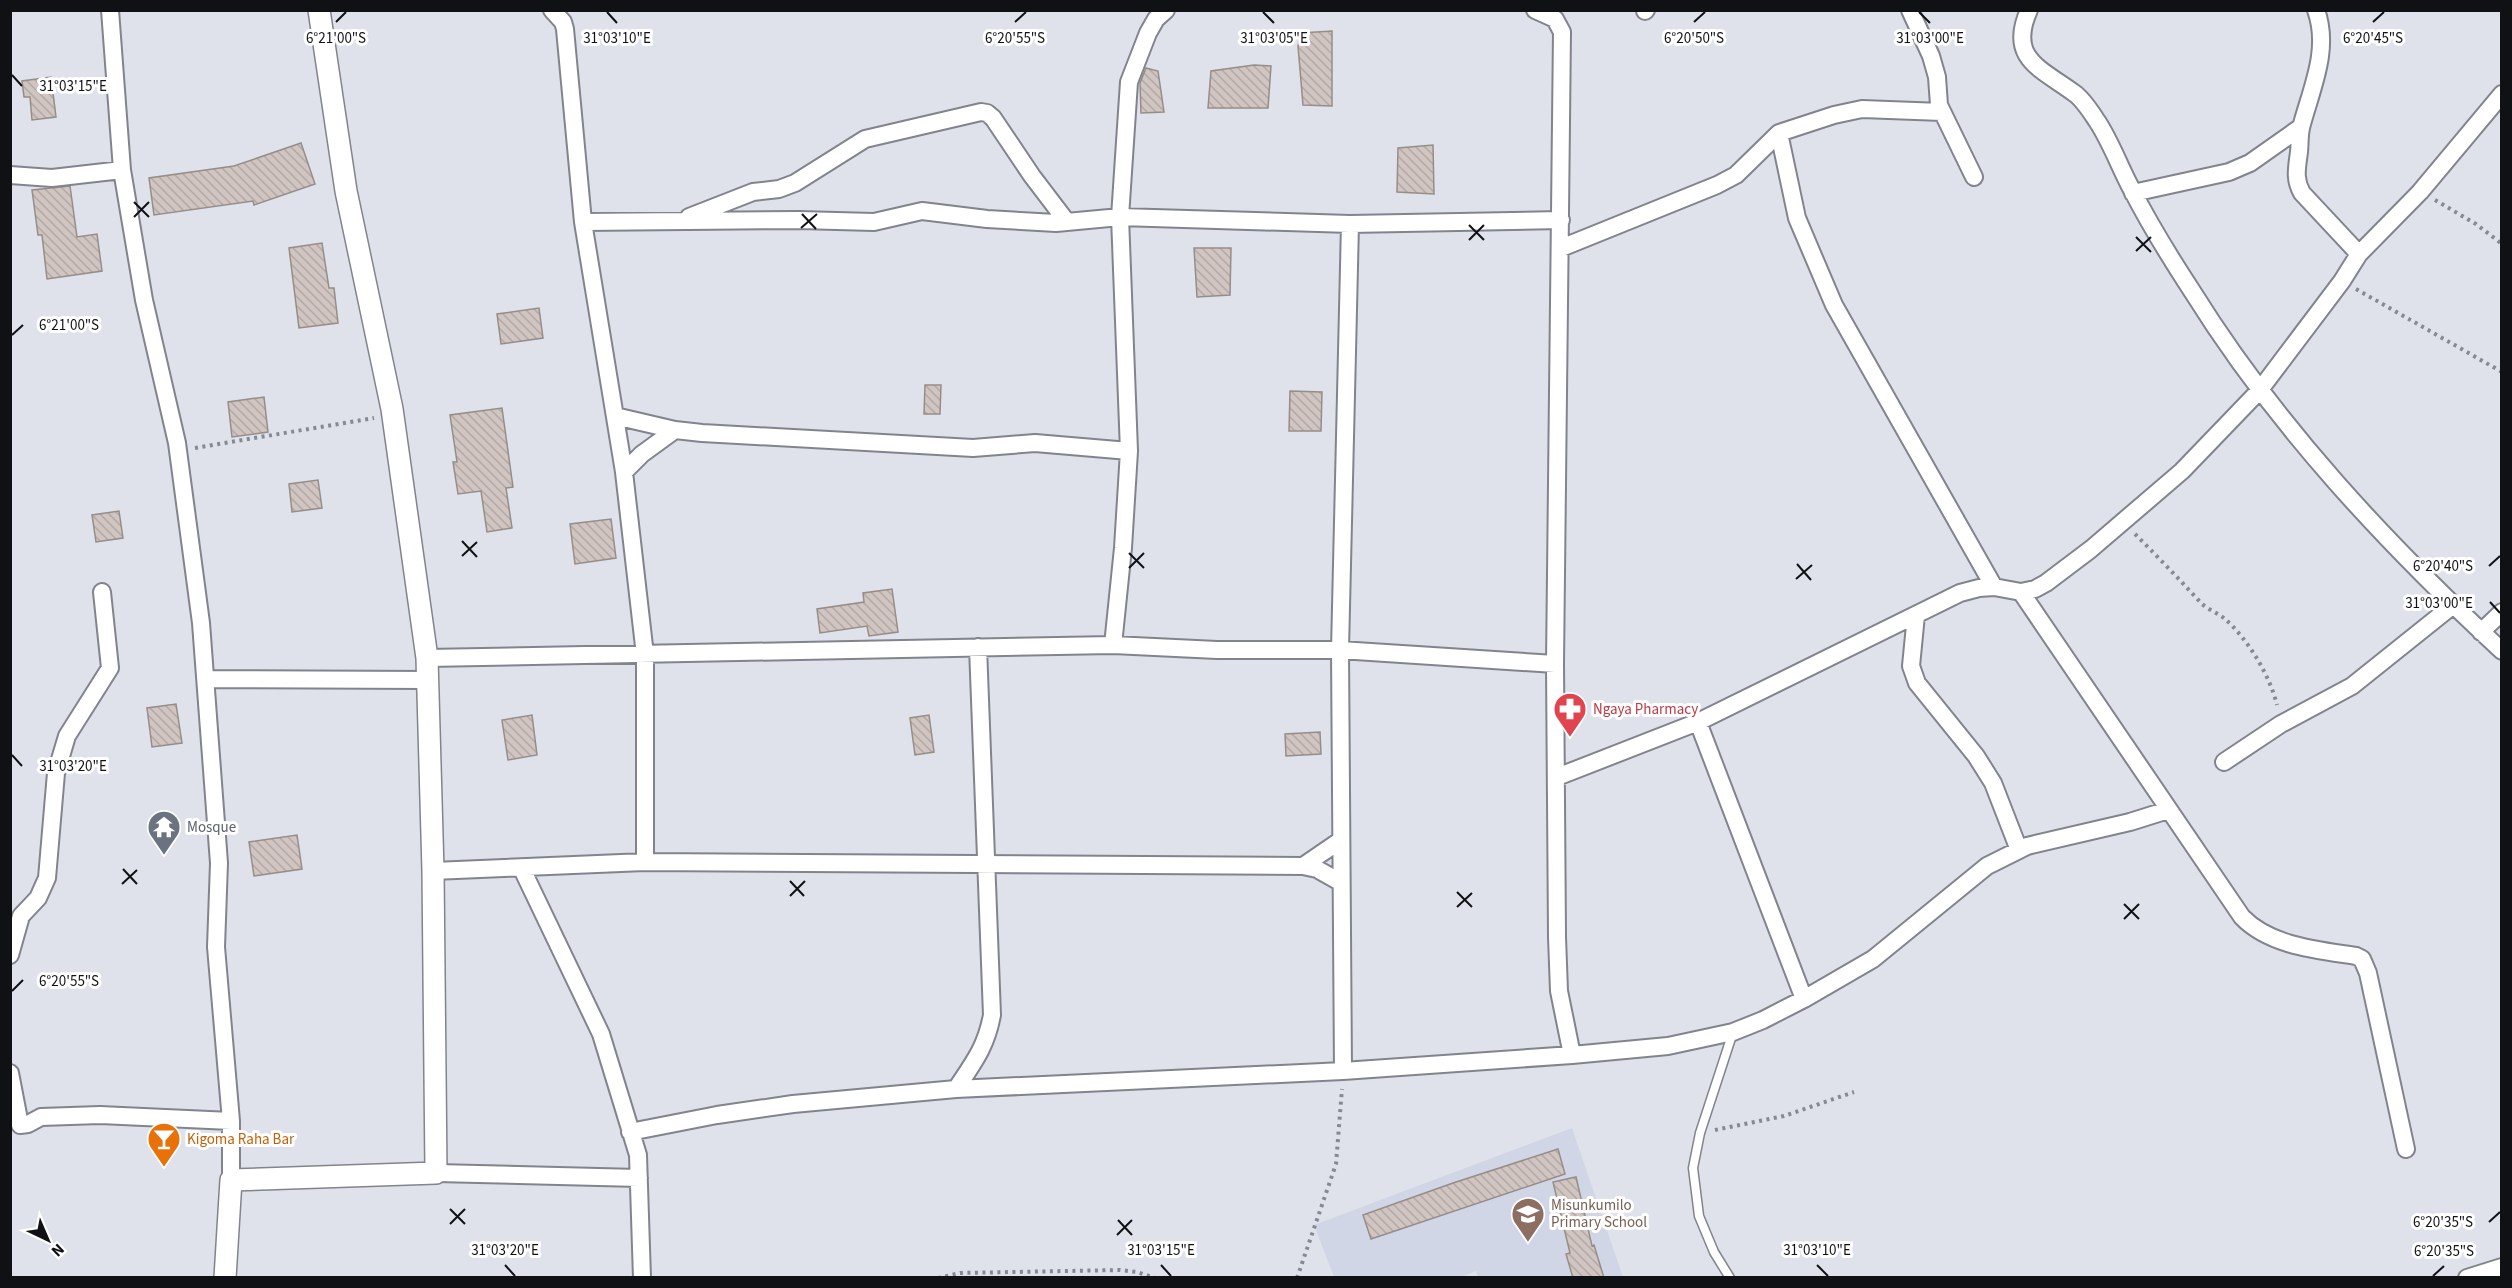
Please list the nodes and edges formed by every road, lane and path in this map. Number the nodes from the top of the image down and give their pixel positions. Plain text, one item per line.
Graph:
1 (110, 10) edge
2 (319, 10) edge
3 (552, 10) edge
4 (1166, 10) edge
5 (1535, 10) edge
6 (1910, 10) edge
7 (2029, 10) edge
8 (2316, 10) edge
9 (2502, 94) edge
10 (1942, 112) junction
11 (2301, 127) junction
12 (1779, 133) junction
13 (122, 170) junction
14 (10, 175) edge
15 (1974, 177) dead end
16 (2420, 192) junction
17 (2133, 193) junction
18 (1120, 217) junction
19 (1561, 220) junction
20 (680, 221) junction
21 (583, 222) junction
22 (1067, 222) junction
23 (1350, 224) junction
24 (2502, 244) edge
25 (1561, 248) junction
26 (2359, 254) junction
27 (2342, 281) junction
28 (2502, 372) edge
29 (2259, 391) junction
30 (393, 416) junction
31 (615, 416) junction
32 (675, 430) junction
33 (178, 451) junction
34 (1129, 451) junction
35 (624, 472) junction
36 (2122, 522) junction
37 (1994, 587) junction
38 (102, 592) dead end
39 (2021, 592) junction
40 (2452, 606) junction
41 (2502, 612) edge
42 (1916, 615) junction
43 (2481, 632) junction
44 (1113, 645) junction
45 (978, 647) junction
46 (1340, 650) junction
47 (2502, 651) edge
48 (645, 655) junction
49 (427, 658) junction
50 (1555, 664) junction
51 (206, 679) junction
52 (428, 680) junction
53 (1698, 722) junction
54 (2281, 724) junction
55 (2224, 762) dead end
56 (1557, 777) junction
57 (2168, 810) junction
58 (1341, 840) junction
59 (2019, 850) junction
60 (645, 862) junction
61 (988, 865) junction
62 (1303, 866) junction
63 (522, 869) junction
64 (433, 871) junction
65 (1340, 882) junction
66 (10, 955) edge
67 (1804, 999) junction
68 (1733, 1032) junction
69 (1572, 1055) junction
70 (1343, 1071) junction
71 (10, 1073) edge
72 (956, 1089) junction
73 (1854, 1092) dead end
74 (231, 1120) junction
75 (630, 1132) junction
76 (1700, 1133) junction
77 (2406, 1149) dead end
78 (436, 1173) junction
79 (639, 1178) junction
80 (231, 1180) junction
81 (2502, 1267) edge
82 (225, 1278) edge
83 (642, 1278) edge
84 (938, 1278) edge
85 (1155, 1278) edge
86 (1297, 1278) edge
87 (1730, 1278) edge
88 (2467, 1278) edge

1 - 13 street
2 - 30 street
3 - 21 street
4 - 18 street
5 - 19 street
6 - 10 street
7 - 17 street
8 - 11 street
9 - 16 street
10 - 12 street
10 - 15 street
11 - 17 street
11 - 26 street
12 - 25 street
12 - 37 street
13 - 14 street
13 - 33 street
16 - 24 path
16 - 26 street
17 - 29 street
18 - 22 street
18 - 23 street
18 - 34 street
19 - 23 street
19 - 25 street
20 - 21 street
20 - 22 street
20 - 22 street
21 - 31 street
23 - 46 street
25 - 50 street
26 - 27 street
27 - 28 path
27 - 29 street
29 - 36 street
29 - 40 street
30 - 33 path
30 - 49 street
31 - 32 street
31 - 35 street
32 - 34 street
32 - 35 street
33 - 51 street
34 - 44 street
35 - 48 street
36 - 39 street
36 - 54 path
37 - 39 street
37 - 42 street
38 - 66 street
39 - 57 street
40 - 43 street
40 - 54 street
41 - 43 street
42 - 53 street
42 - 59 street
43 - 47 street
44 - 45 street
44 - 46 street
45 - 48 street
45 - 61 street
46 - 50 street
46 - 58 street
48 - 49 street
48 - 60 street
49 - 52 street
50 - 56 street
51 - 52 street
51 - 74 street
52 - 64 street
53 - 56 street
53 - 67 street
54 - 55 street
56 - 69 street
57 - 59 street
57 - 77 street
58 - 62 street
58 - 65 street
59 - 67 street
60 - 61 street
60 - 63 street
61 - 62 street
61 - 72 street
62 - 65 street
63 - 64 street
63 - 75 street
64 - 78 street
65 - 70 street
67 - 68 street
68 - 69 street
68 - 76 lane
69 - 70 street
70 - 72 street
70 - 86 path
71 - 74 street
72 - 75 street
73 - 76 path
74 - 80 street
75 - 79 street
76 - 87 lane
78 - 79 street
78 - 80 street
79 - 83 street
80 - 82 street
81 - 88 street
84 - 85 path

